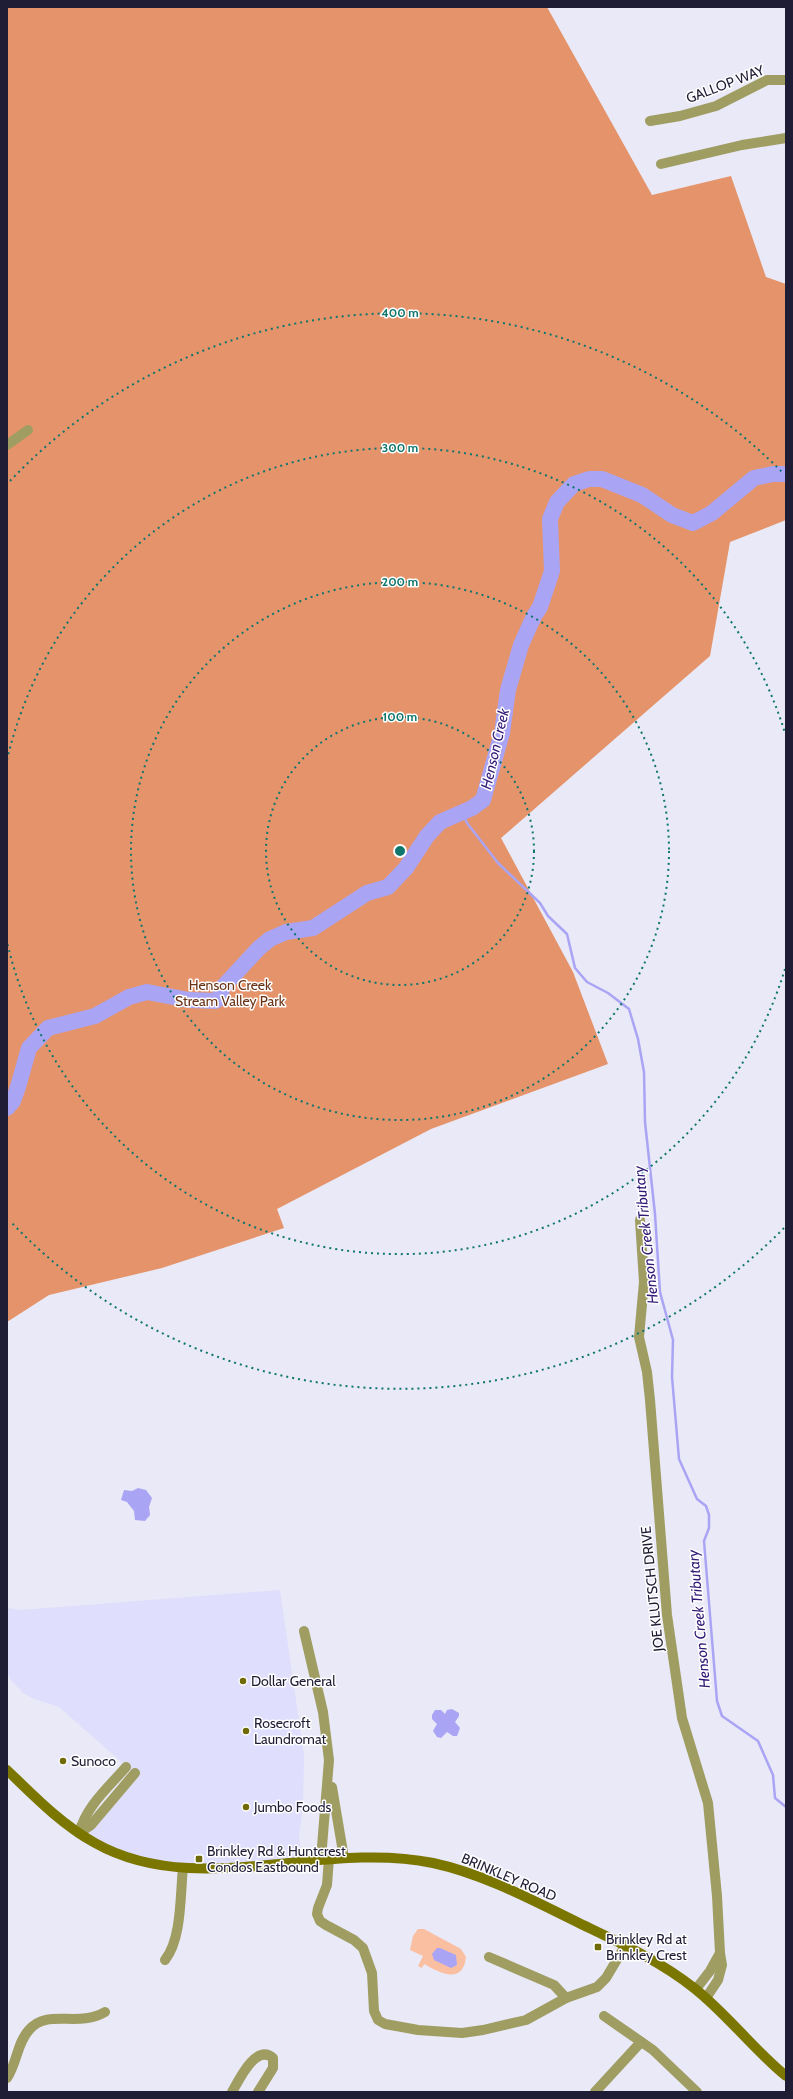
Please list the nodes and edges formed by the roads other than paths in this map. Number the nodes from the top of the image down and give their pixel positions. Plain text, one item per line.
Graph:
1 (786, 80) edge
2 (650, 121) dead end
3 (786, 138) edge
4 (661, 164) dead end
5 (28, 430) dead end
6 (7, 445) edge
7 (640, 1220) dead end
8 (304, 1631) dead end
9 (7, 1770) edge
10 (130, 1770) dead end
11 (330, 1774) junction
12 (79, 1833) junction
13 (344, 1858) junction
14 (325, 1859) junction
15 (183, 1868) junction
16 (625, 1946) junction
17 (720, 1953) junction
18 (489, 1957) dead end
19 (165, 1960) dead end
20 (696, 1989) junction
21 (566, 1998) junction
22 (706, 1998) junction
23 (105, 2012) dead end
24 (604, 2016) dead end
25 (641, 2042) junction
26 (786, 2076) edge
27 (7, 2078) edge
28 (232, 2092) edge
29 (258, 2092) edge
30 (595, 2092) edge
31 (697, 2092) edge

1 - 2 street, GALLOP WAY
3 - 4 street
5 - 6 street
7 - 17 street, JOE KLUTSCH DRIVE
8 - 11 street
9 - 12 main road, BRINKLEY ROAD
10 - 12 street
11 - 13 street
11 - 14 street
12 - 15 main road, BRINKLEY ROAD
13 - 14 main road, BRINKLEY ROAD
13 - 16 main road, BRINKLEY ROAD
14 - 15 main road, BRINKLEY ROAD
14 - 21 street
15 - 19 street
16 - 20 main road, BRINKLEY ROAD
16 - 21 street
17 - 20 street
17 - 22 street, JOE KLUTSCH DRIVE
18 - 21 street
20 - 22 main road, BRINKLEY ROAD
22 - 26 main road, BRINKLEY ROAD
23 - 27 street
24 - 25 street
25 - 30 street
25 - 31 street
28 - 29 street

